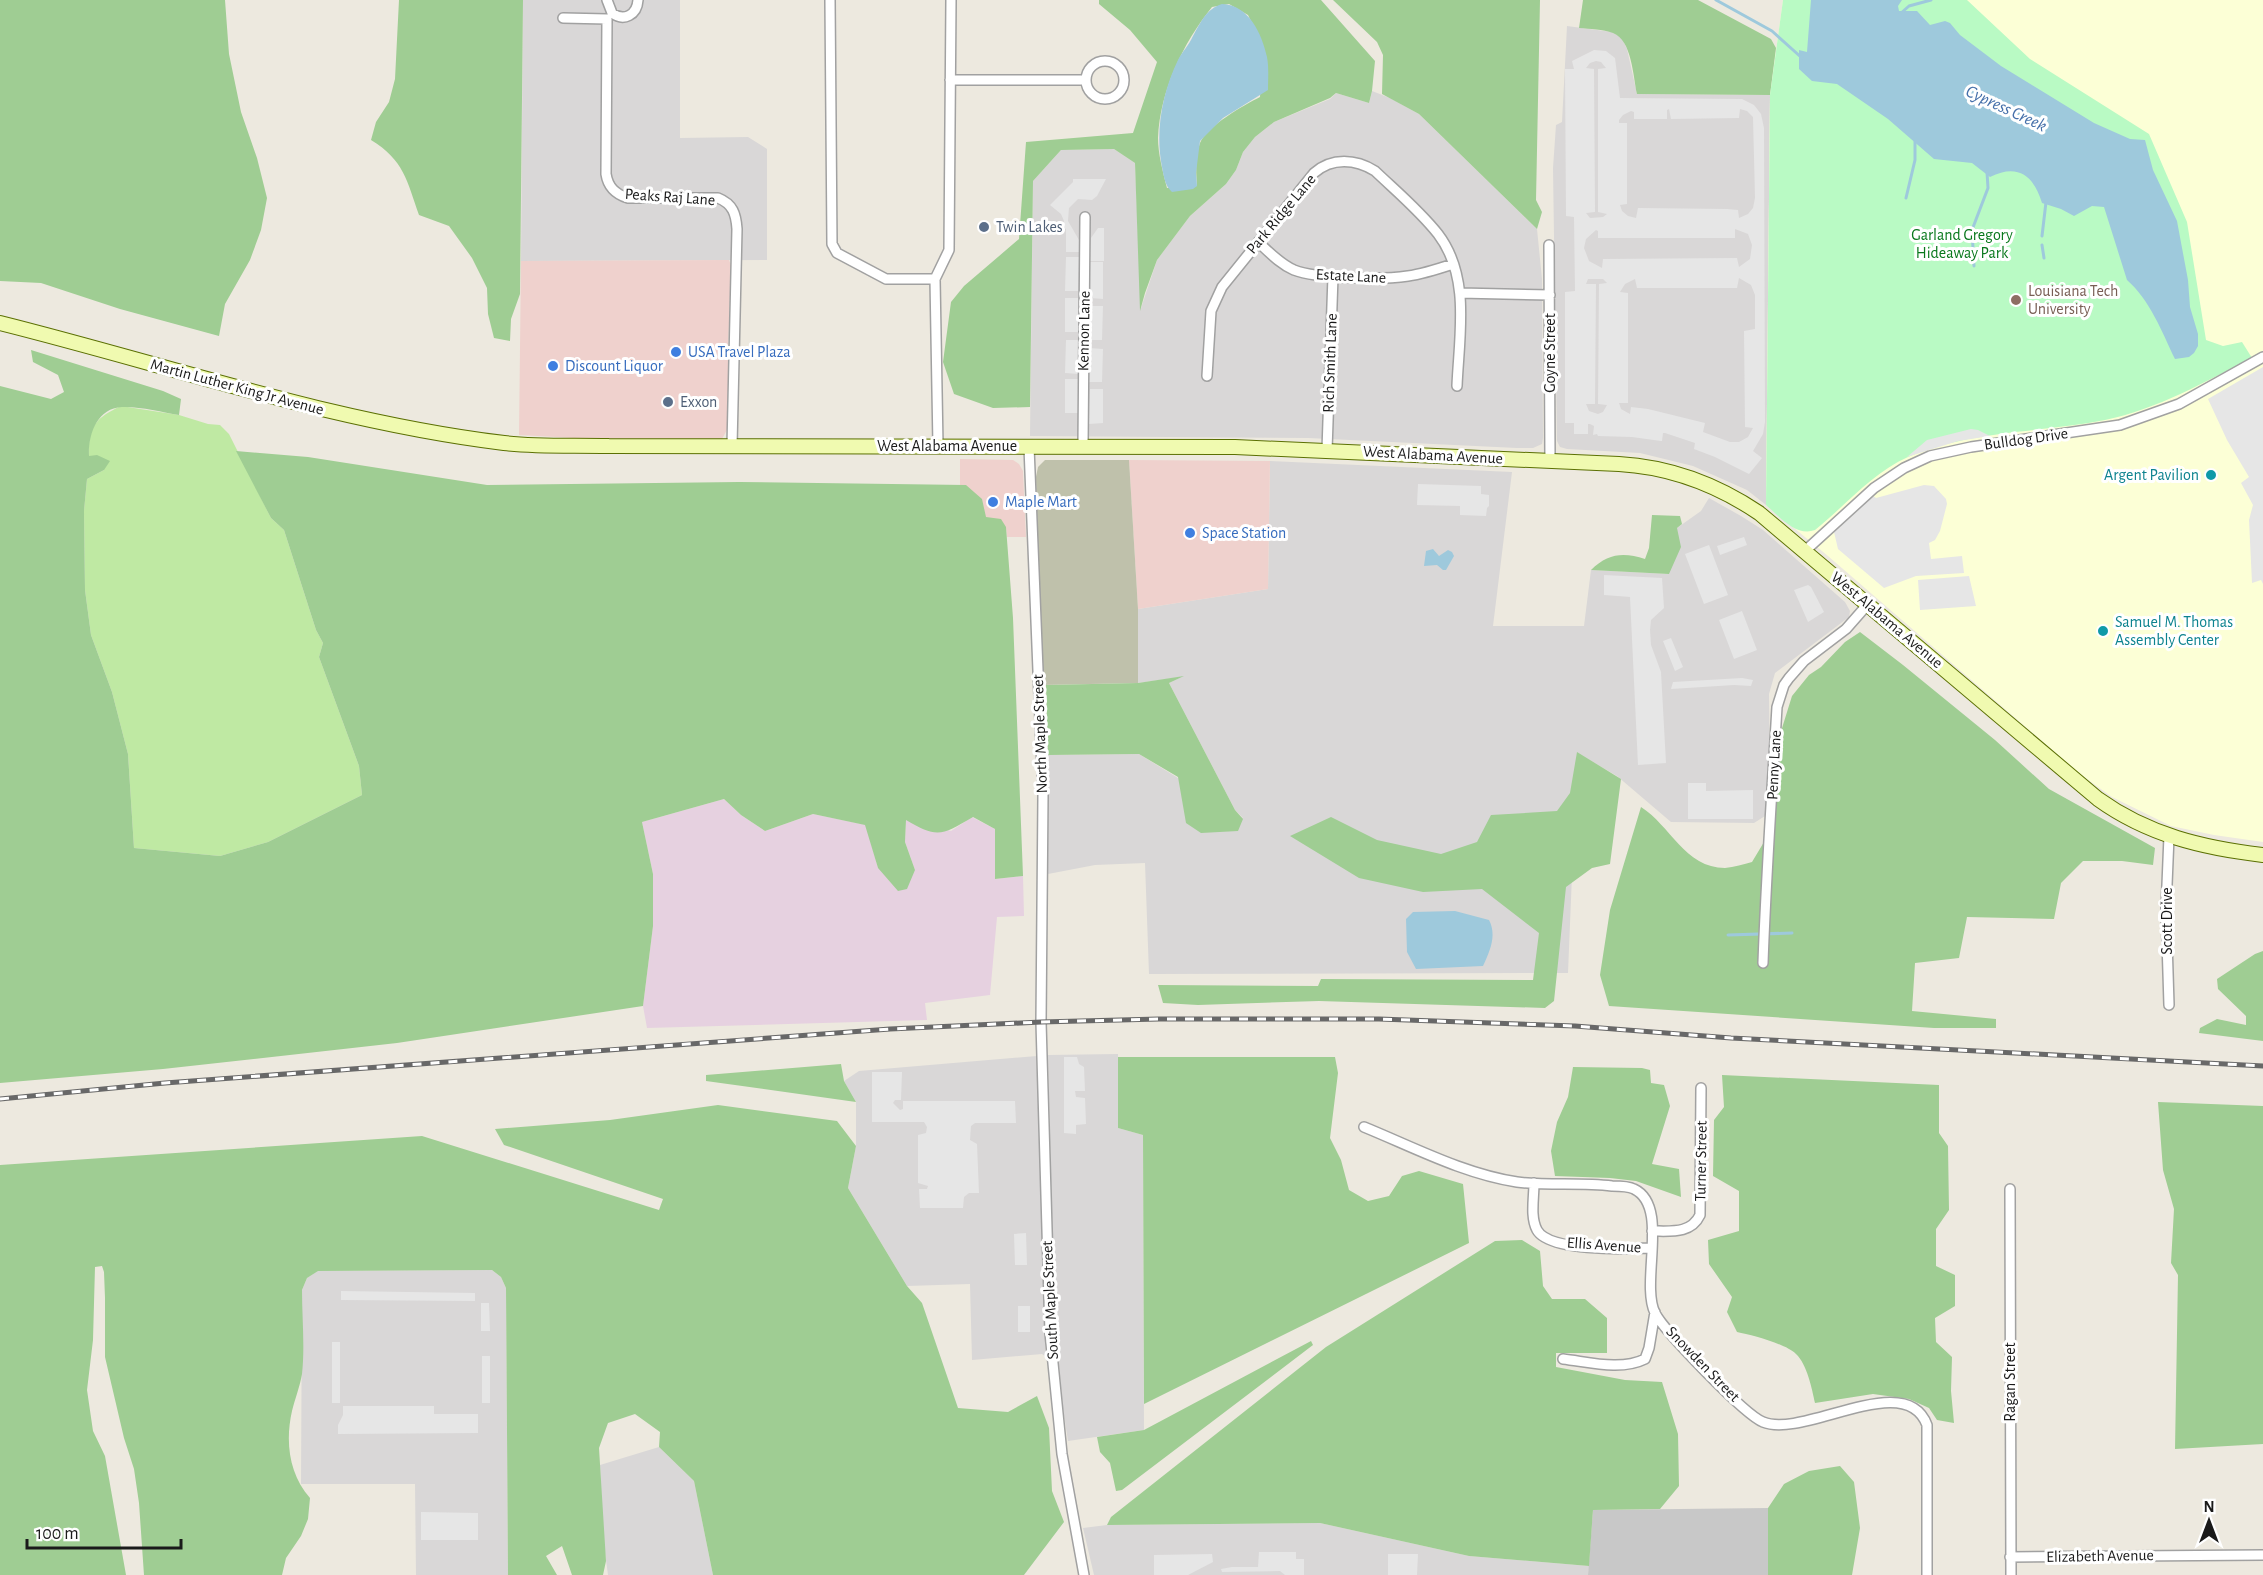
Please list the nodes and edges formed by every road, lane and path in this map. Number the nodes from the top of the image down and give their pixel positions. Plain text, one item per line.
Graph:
1 (607, 0) edge
2 (638, 0) edge
3 (830, 0) edge
4 (951, 0) edge
5 (609, 16) junction
6 (563, 18) dead end
7 (950, 80) junction
8 (1086, 80) junction
9 (1085, 216) dead end
10 (1257, 242) junction
11 (1549, 245) dead end
12 (1453, 264) junction
13 (1333, 276) junction
14 (935, 279) junction
15 (1460, 293) junction
16 (1550, 295) junction
17 (0, 323) edge
18 (2263, 357) edge
19 (1207, 376) dead end
20 (1457, 386) dead end
21 (476, 439) joint
22 (732, 446) junction
23 (938, 446) junction
24 (1083, 446) junction
25 (1029, 447) junction
26 (1327, 450) junction
27 (1550, 461) junction
28 (1806, 550) junction
29 (1868, 604) junction
30 (2169, 836) junction
31 (2263, 855) edge
32 (1763, 963) dead end
33 (2169, 1005) dead end
34 (1041, 1022) joint
35 (1701, 1088) dead end
36 (1364, 1127) dead end
37 (1534, 1183) junction
38 (2010, 1189) dead end
39 (1652, 1232) junction
40 (1651, 1248) junction
41 (1655, 1312) junction
42 (1563, 1359) dead end
43 (2263, 1556) edge
44 (2010, 1557) junction
45 (1084, 1575) edge
46 (1927, 1575) edge
47 (2011, 1575) edge

1 - 5 street
2 - 5 street
3 - 14 street
4 - 7 street
5 - 6 street
5 - 22 street, Peaks Raj Lane
7 - 8 street
7 - 14 street
8 - 8 street
9 - 24 street, Kennon Lane
10 - 12 street, Park Ridge Lane
10 - 13 street, Estate Lane
10 - 19 street, Park Ridge Lane
11 - 16 street, Goyne Street
12 - 13 street, Estate Lane
12 - 15 street, Park Ridge Lane
13 - 26 street, Rich Smith Lane
14 - 23 street
15 - 16 street
15 - 20 street, Park Ridge Lane
16 - 27 street, Goyne Street
17 - 21 main road, Martin Luther King Jr Avenue
18 - 28 street, Bulldog Drive
21 - 22 main road, West Alabama Avenue
22 - 23 main road, West Alabama Avenue
23 - 25 main road, West Alabama Avenue
24 - 25 main road, West Alabama Avenue
24 - 26 main road, West Alabama Avenue
25 - 34 street, North Maple Street
26 - 27 main road, West Alabama Avenue
27 - 28 main road, West Alabama Avenue
28 - 29 main road, West Alabama Avenue
29 - 30 main road, West Alabama Avenue
29 - 32 street, Penny Lane
30 - 31 main road, West Alabama Avenue
30 - 33 street, Scott Drive
34 - 45 street, South Maple Street
35 - 39 street, Turner Street
36 - 37 street, Snowden Street
37 - 39 street, Snowden Street
37 - 40 street, Ellis Avenue
38 - 44 street, Ragan Street
39 - 40 street, Snowden Street
40 - 41 street, Snowden Street
41 - 42 street
41 - 46 street, Snowden Street
43 - 44 street, Elizabeth Avenue
44 - 47 street, Ragan Street

